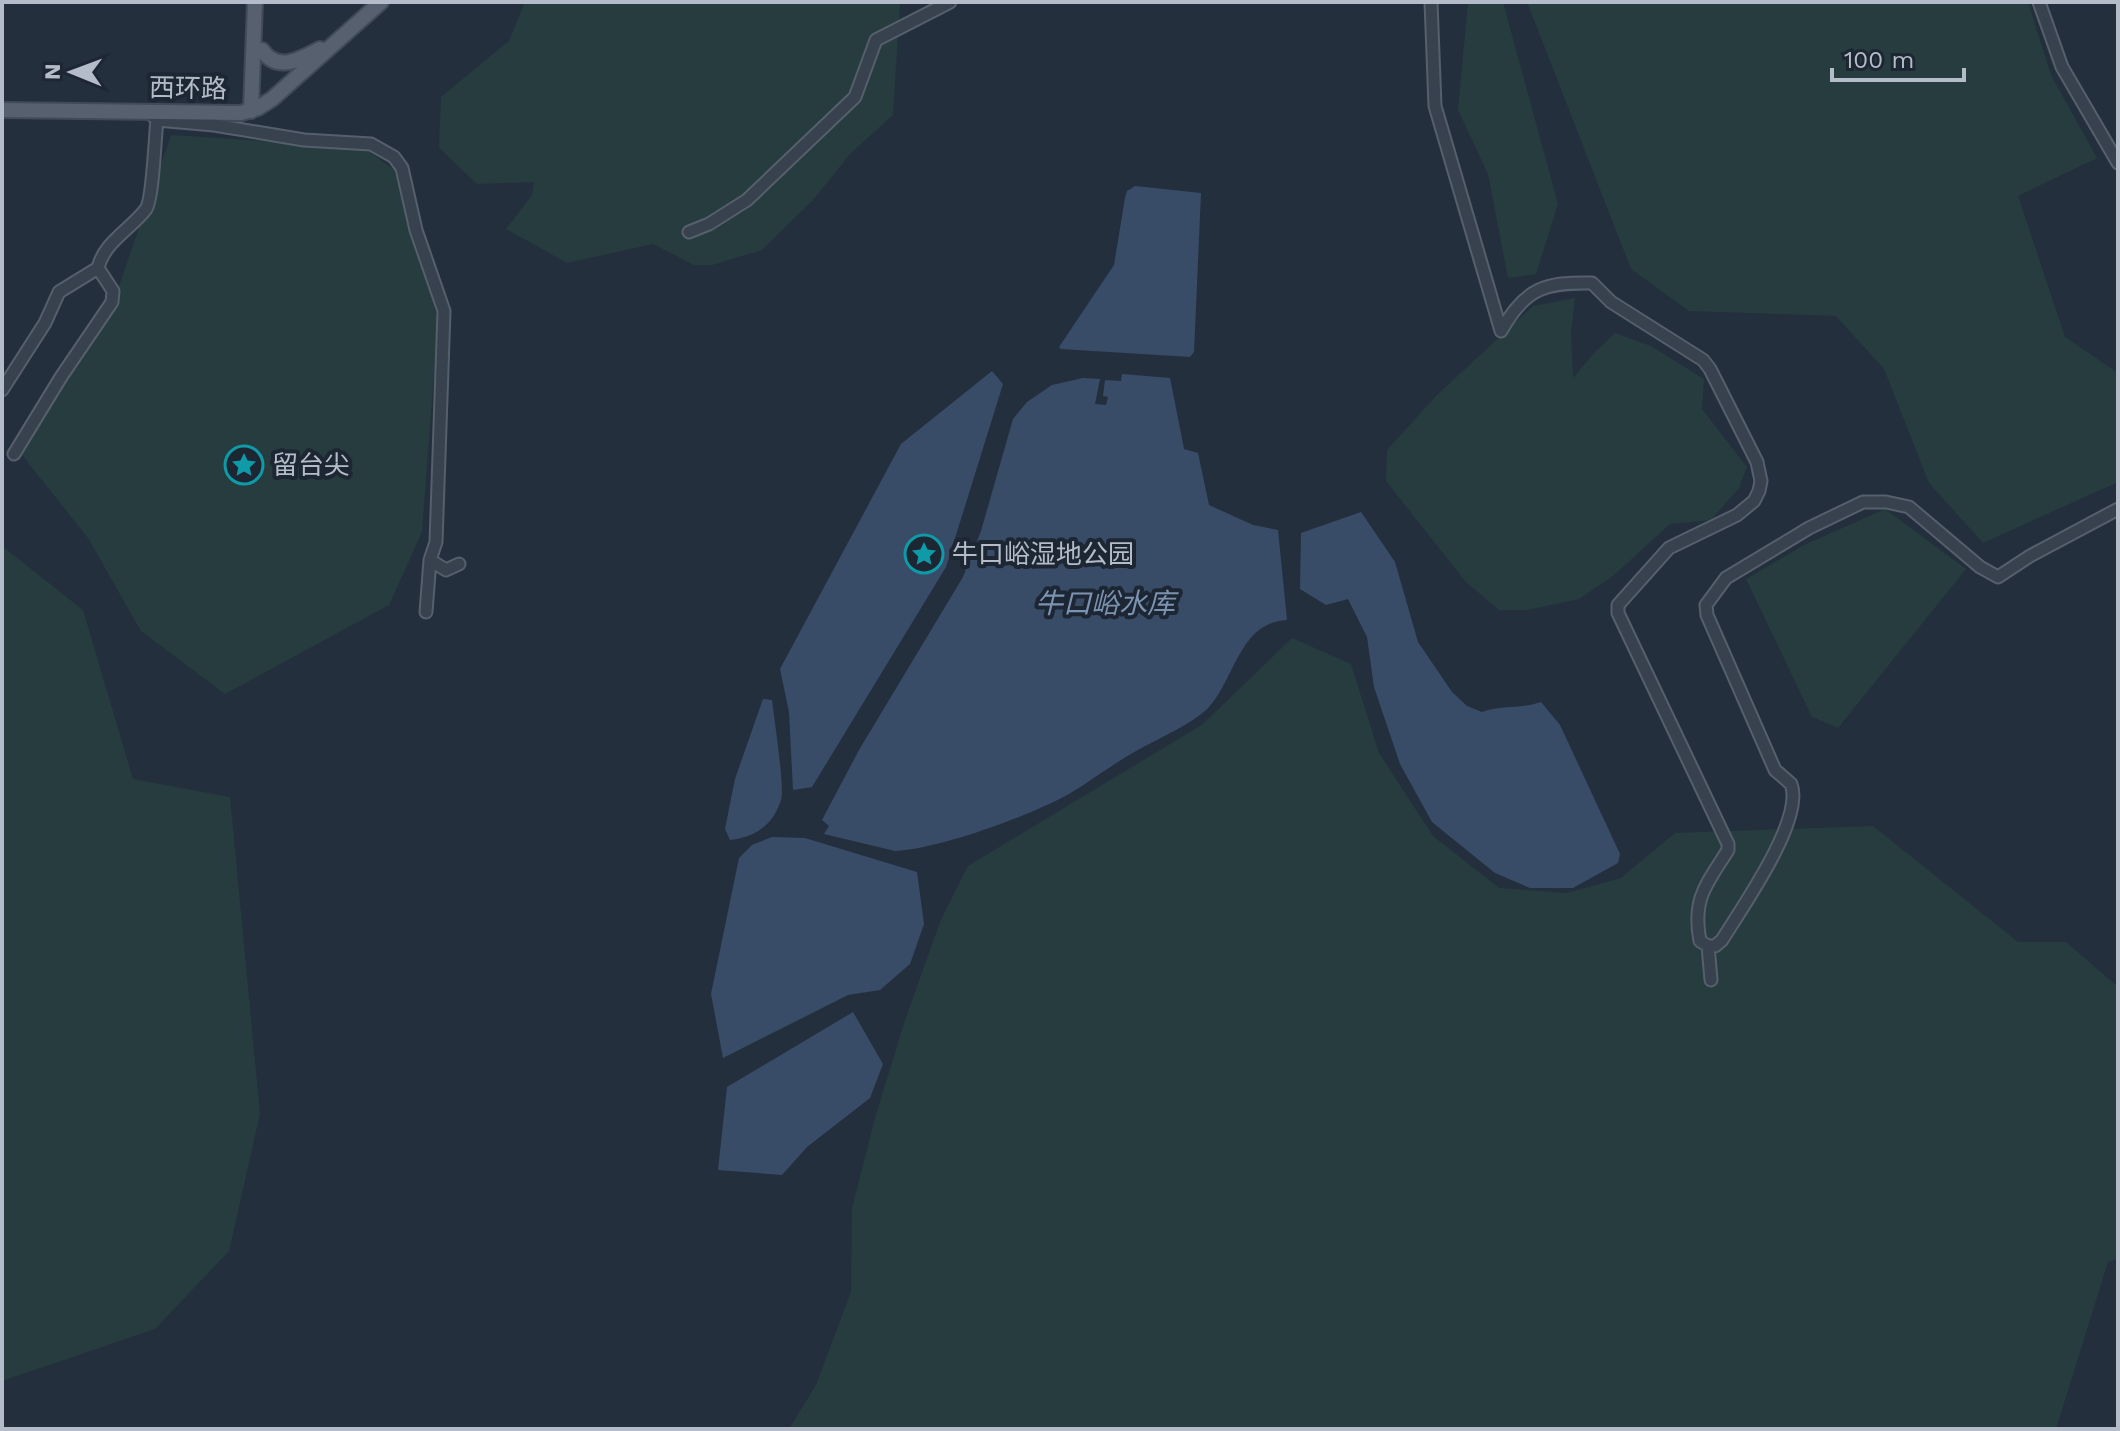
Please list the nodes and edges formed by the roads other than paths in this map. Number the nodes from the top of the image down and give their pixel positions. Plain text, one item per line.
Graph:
1 (255, 2) edge
2 (265, 2) edge
3 (372, 2) edge
4 (381, 2) edge
5 (950, 2) edge
6 (1431, 2) edge
7 (2039, 2) edge
8 (320, 49) junction
9 (262, 50) junction
10 (256, 106) junction
11 (2, 107) edge
12 (152, 116) junction
13 (2118, 163) edge
14 (689, 232) dead end
15 (98, 268) junction
16 (2, 390) edge
17 (14, 454) dead end
18 (2118, 509) edge
19 (430, 560) junction
20 (459, 564) dead end
21 (426, 612) dead end
22 (1708, 946) junction
23 (1711, 980) dead end

1 - 10 main road
2 - 9 main road
3 - 8 main road, 西环路
4 - 10 main road, 西环路
5 - 14 street
6 - 22 street
7 - 13 street
8 - 9 main road
8 - 10 main road, 西环路
9 - 10 main road
10 - 11 main road, 西环路
10 - 12 main road, 西环路
11 - 12 main road, 西环路
12 - 15 street
12 - 19 street
15 - 16 street
15 - 17 street
18 - 22 street
19 - 20 street
19 - 21 street
22 - 23 street

